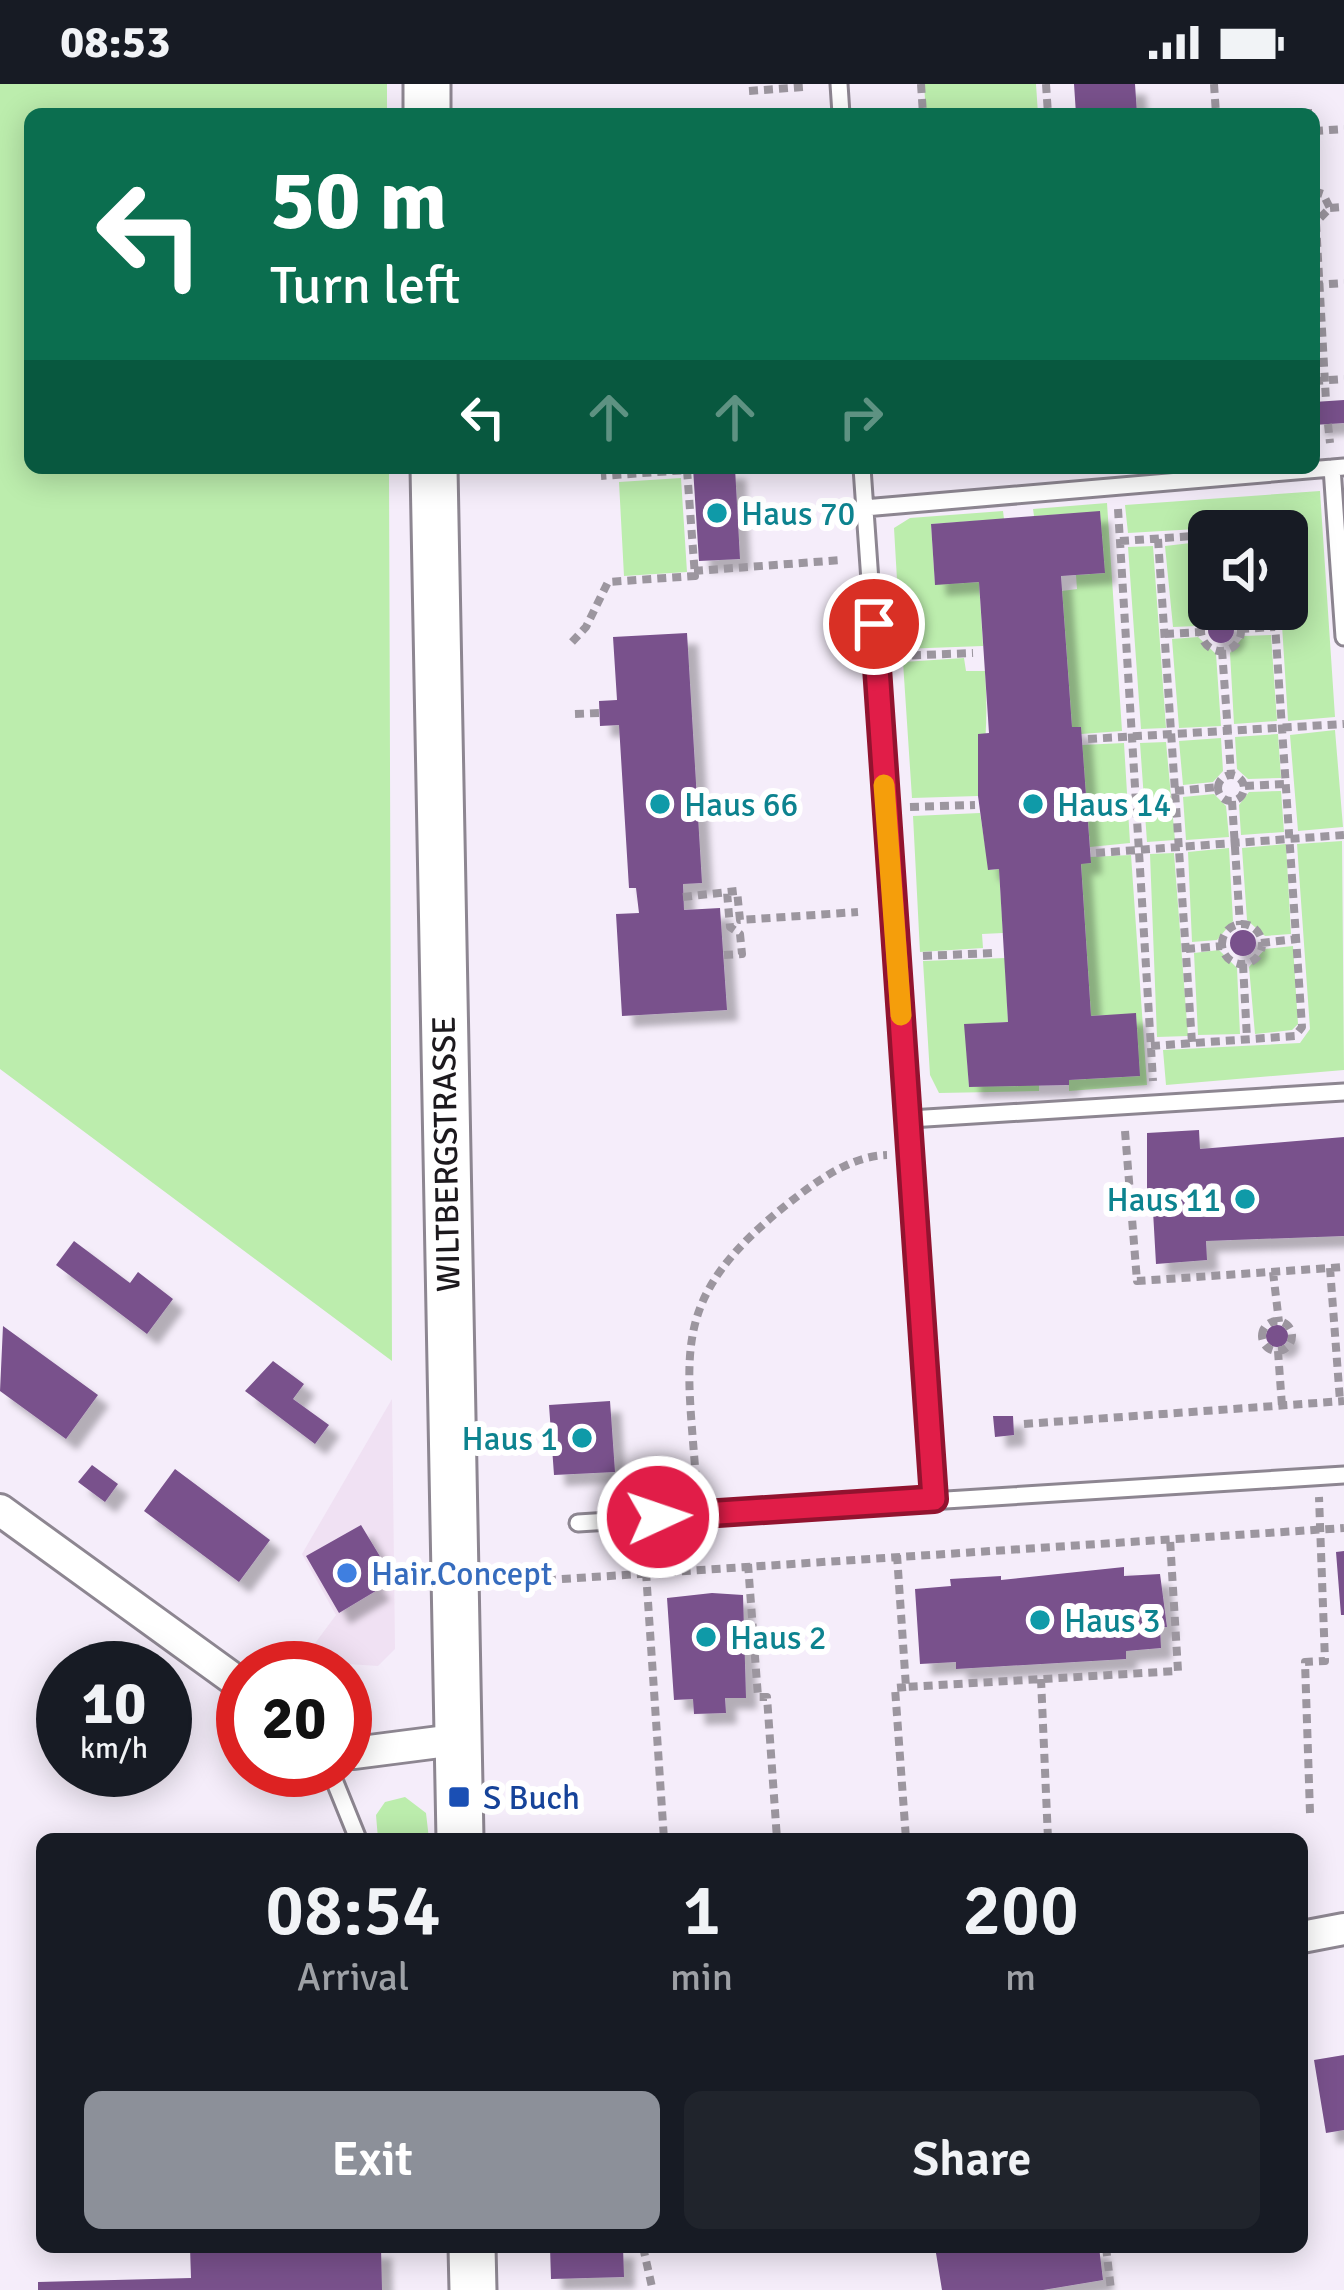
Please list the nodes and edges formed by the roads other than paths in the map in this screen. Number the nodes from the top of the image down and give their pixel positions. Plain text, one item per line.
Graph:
1 (1338, 468) edge
2 (434, 474) edge
3 (862, 474) edge
4 (1275, 474) edge
5 (864, 508) junction
6 (1344, 638) edge
7 (1344, 1092) edge
8 (910, 1119) junction
9 (1344, 1474) edge
10 (934, 1499) junction
11 (0, 1510) edge
12 (578, 1522) dead end
13 (216, 1666) edge
14 (455, 1740) junction
15 (372, 1747) edge
16 (341, 1797) edge
17 (356, 1833) edge
18 (460, 1833) edge
19 (1344, 1929) edge
20 (1308, 1936) edge
21 (472, 2253) edge
22 (473, 2290) edge

1 - 6 lane
2 - 14 main road, WILTBERGSTRASSE
3 - 5 lane
4 - 5 lane
5 - 8 lane
7 - 8 lane
8 - 10 lane
9 - 10 lane
10 - 12 lane
11 - 13 street
14 - 15 street
14 - 18 main road, WILTBERGSTRASSE
16 - 17 lane
19 - 20 street
21 - 22 main road

